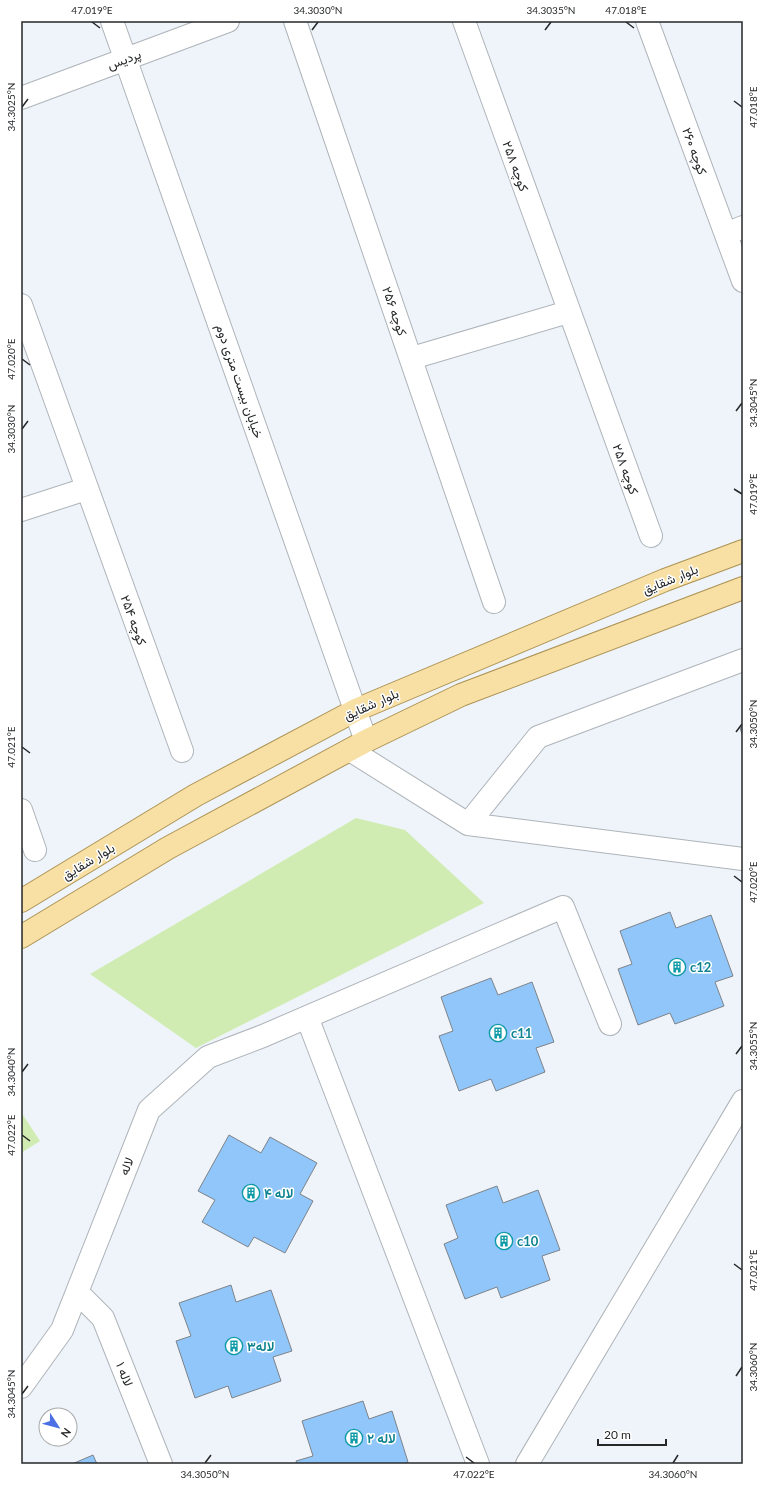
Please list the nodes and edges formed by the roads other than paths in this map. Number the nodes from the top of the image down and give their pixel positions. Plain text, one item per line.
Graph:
1 (112, 21) edge
2 (228, 21) edge
3 (295, 21) edge
4 (464, 21) edge
5 (647, 21) edge
6 (127, 58) junction
7 (21, 98) edge
8 (734, 230) edge
9 (743, 281) edge
10 (21, 305) edge
11 (568, 312) junction
12 (412, 358) junction
13 (86, 489) junction
14 (21, 510) edge
15 (651, 536) dead end
16 (743, 551) edge
17 (743, 588) edge
18 (494, 602) dead end
19 (743, 660) edge
20 (356, 710) junction
21 (358, 745) junction
22 (182, 751) dead end
23 (21, 810) edge
24 (468, 824) junction
25 (35, 850) dead end
26 (743, 859) edge
27 (21, 901) edge
28 (21, 937) edge
29 (308, 1018) junction
30 (610, 1024) dead end
31 (743, 1101) edge
32 (77, 1292) junction
33 (21, 1387) edge
34 (161, 1464) edge
35 (478, 1464) edge
36 (527, 1464) edge

1 - 6 street, خیابان بیست متری دوم
2 - 6 street, پردیس
3 - 12 street, کوچه ۲۵۶
4 - 11 street, کوچه ۲۵۸
5 - 8 street, کوچه ۲۶۰
6 - 7 street, پردیس
6 - 20 street, خیابان بیست متری دوم
8 - 9 street, کوچه ۲۶۰
10 - 13 street, کوچه ۲۵۴
11 - 12 street
11 - 15 street, کوچه ۲۵۸
12 - 18 street, کوچه ۲۵۶
13 - 14 street
13 - 22 street, کوچه ۲۵۴
16 - 20 main road, بلوار شقایق
17 - 21 main road
19 - 24 street
20 - 21 street, خیابان بیست متری دوم
20 - 27 main road, بلوار شقایق
21 - 24 street
21 - 28 main road
23 - 25 street
24 - 26 street
29 - 30 street, لاله
29 - 32 street, لاله
29 - 35 street
31 - 36 street
32 - 33 street, لاله
32 - 34 street, لاله ۱

